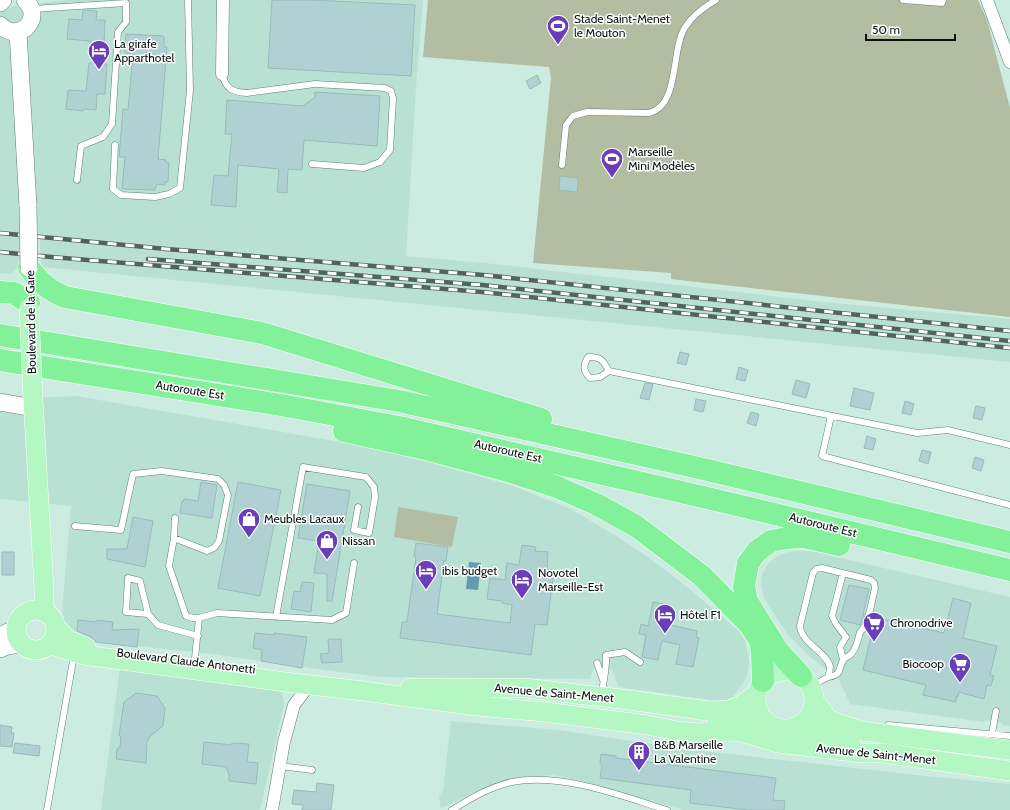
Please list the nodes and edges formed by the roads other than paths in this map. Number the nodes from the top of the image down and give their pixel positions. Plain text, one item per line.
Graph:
1 (3, 0) edge
2 (188, 0) edge
3 (223, 0) edge
4 (716, 0) edge
5 (903, 0) edge
6 (943, 0) edge
7 (987, 0) edge
8 (27, 2) edge
9 (0, 3) edge
10 (0, 25) edge
11 (18, 32) junction
12 (1010, 62) edge
13 (222, 74) joint
14 (115, 145) dead end
15 (312, 164) dead end
16 (562, 165) dead end
17 (78, 180) dead end
18 (29, 270) junction
19 (0, 283) edge
20 (0, 292) edge
21 (29, 306) junction
22 (0, 335) edge
23 (0, 360) edge
24 (609, 371) dead end
25 (84, 373) junction
26 (0, 402) edge
27 (34, 404) junction
28 (831, 416) junction
29 (1010, 445) edge
30 (699, 468) junction
31 (1010, 505) edge
32 (358, 507) dead end
33 (176, 518) dead end
34 (75, 526) dead end
35 (174, 538) junction
36 (1010, 542) edge
37 (354, 563) dead end
38 (1010, 570) edge
39 (843, 573) junction
40 (1010, 580) edge
41 (44, 612) junction
42 (148, 614) junction
43 (276, 617) junction
44 (199, 618) junction
45 (13, 636) edge
46 (198, 636) junction
47 (53, 637) junction
48 (0, 649) edge
49 (74, 653) junction
50 (843, 660) junction
51 (640, 662) dead end
52 (597, 663) dead end
53 (195, 666) junction
54 (828, 677) junction
55 (316, 681) junction
56 (285, 682) junction
57 (760, 688) junction
58 (808, 688) junction
59 (416, 689) junction
60 (602, 689) junction
61 (294, 705) junction
62 (996, 712) dead end
63 (664, 714) dead end
64 (763, 719) junction
65 (837, 723) junction
66 (859, 724) dead end
67 (648, 725) junction
68 (880, 725) dead end
69 (795, 727) junction
70 (992, 733) junction
71 (1010, 736) edge
72 (868, 740) dead end
73 (1010, 750) edge
74 (882, 753) junction
75 (1010, 758) edge
76 (280, 766) junction
77 (312, 770) dead end
78 (1010, 770) edge
79 (47, 810) edge
80 (272, 810) edge
81 (452, 810) edge
82 (667, 810) edge

1 - 9 main road
2 - 14 lane
3 - 13 street
4 - 16 lane
5 - 6 lane
7 - 12 street
8 - 11 main road
8 - 17 lane
10 - 11 main road
11 - 18 main road, Boulevard de la Gare, bridge
13 - 15 lane
18 - 19 highway
18 - 21 main road, Boulevard de la Gare
18 - 30 highway
20 - 21 highway
21 - 27 main road, Boulevard de la Gare, bridge
22 - 30 highway, Autoroute Est
23 - 25 highway, Autoroute Est
24 - 28 lane
25 - 38 highway, Autoroute Est
25 - 57 highway
26 - 27 main road
27 - 41 main road, Boulevard de la Gare
28 - 29 lane
28 - 31 lane
30 - 36 highway, Autoroute Est
32 - 43 lane
33 - 35 lane
34 - 35 lane
35 - 44 lane
37 - 43 lane
39 - 50 lane
39 - 50 lane
39 - 54 lane
40 - 58 highway
41 - 45 main road
41 - 47 main road
42 - 42 lane
42 - 46 lane
43 - 44 lane
44 - 46 lane
45 - 47 main road
45 - 48 main road
46 - 53 lane
47 - 49 main road, Boulevard Claude Antonetti
47 - 53 main road, Boulevard Claude Antonetti
49 - 53 main road, Boulevard Claude Antonetti
49 - 79 lane
50 - 54 lane
51 - 60 lane
52 - 60 lane
53 - 55 main road, Boulevard Claude Antonetti
53 - 56 main road, Boulevard Claude Antonetti
54 - 58 lane
55 - 56 main road, Boulevard Claude Antonetti
55 - 59 main road, Avenue de Saint-Menet
55 - 61 street
55 - 67 main road, Avenue de Saint-Menet
56 - 61 street
57 - 58 main road
57 - 60 main road, Avenue de Saint-Menet
57 - 64 main road
58 - 65 main road, Avenue de Saint-Menet
58 - 69 main road
59 - 60 main road, Avenue de Saint-Menet
59 - 63 main road
61 - 76 street
62 - 70 lane
64 - 67 main road, Avenue de Saint-Menet
64 - 69 main road
65 - 66 lane
65 - 73 main road, Avenue de Saint-Menet
67 - 74 main road, Avenue de Saint-Menet
68 - 70 lane
69 - 74 main road
70 - 71 lane
72 - 75 main road
74 - 78 main road, Avenue de Saint-Menet
76 - 77 lane
76 - 80 street
81 - 82 lane

